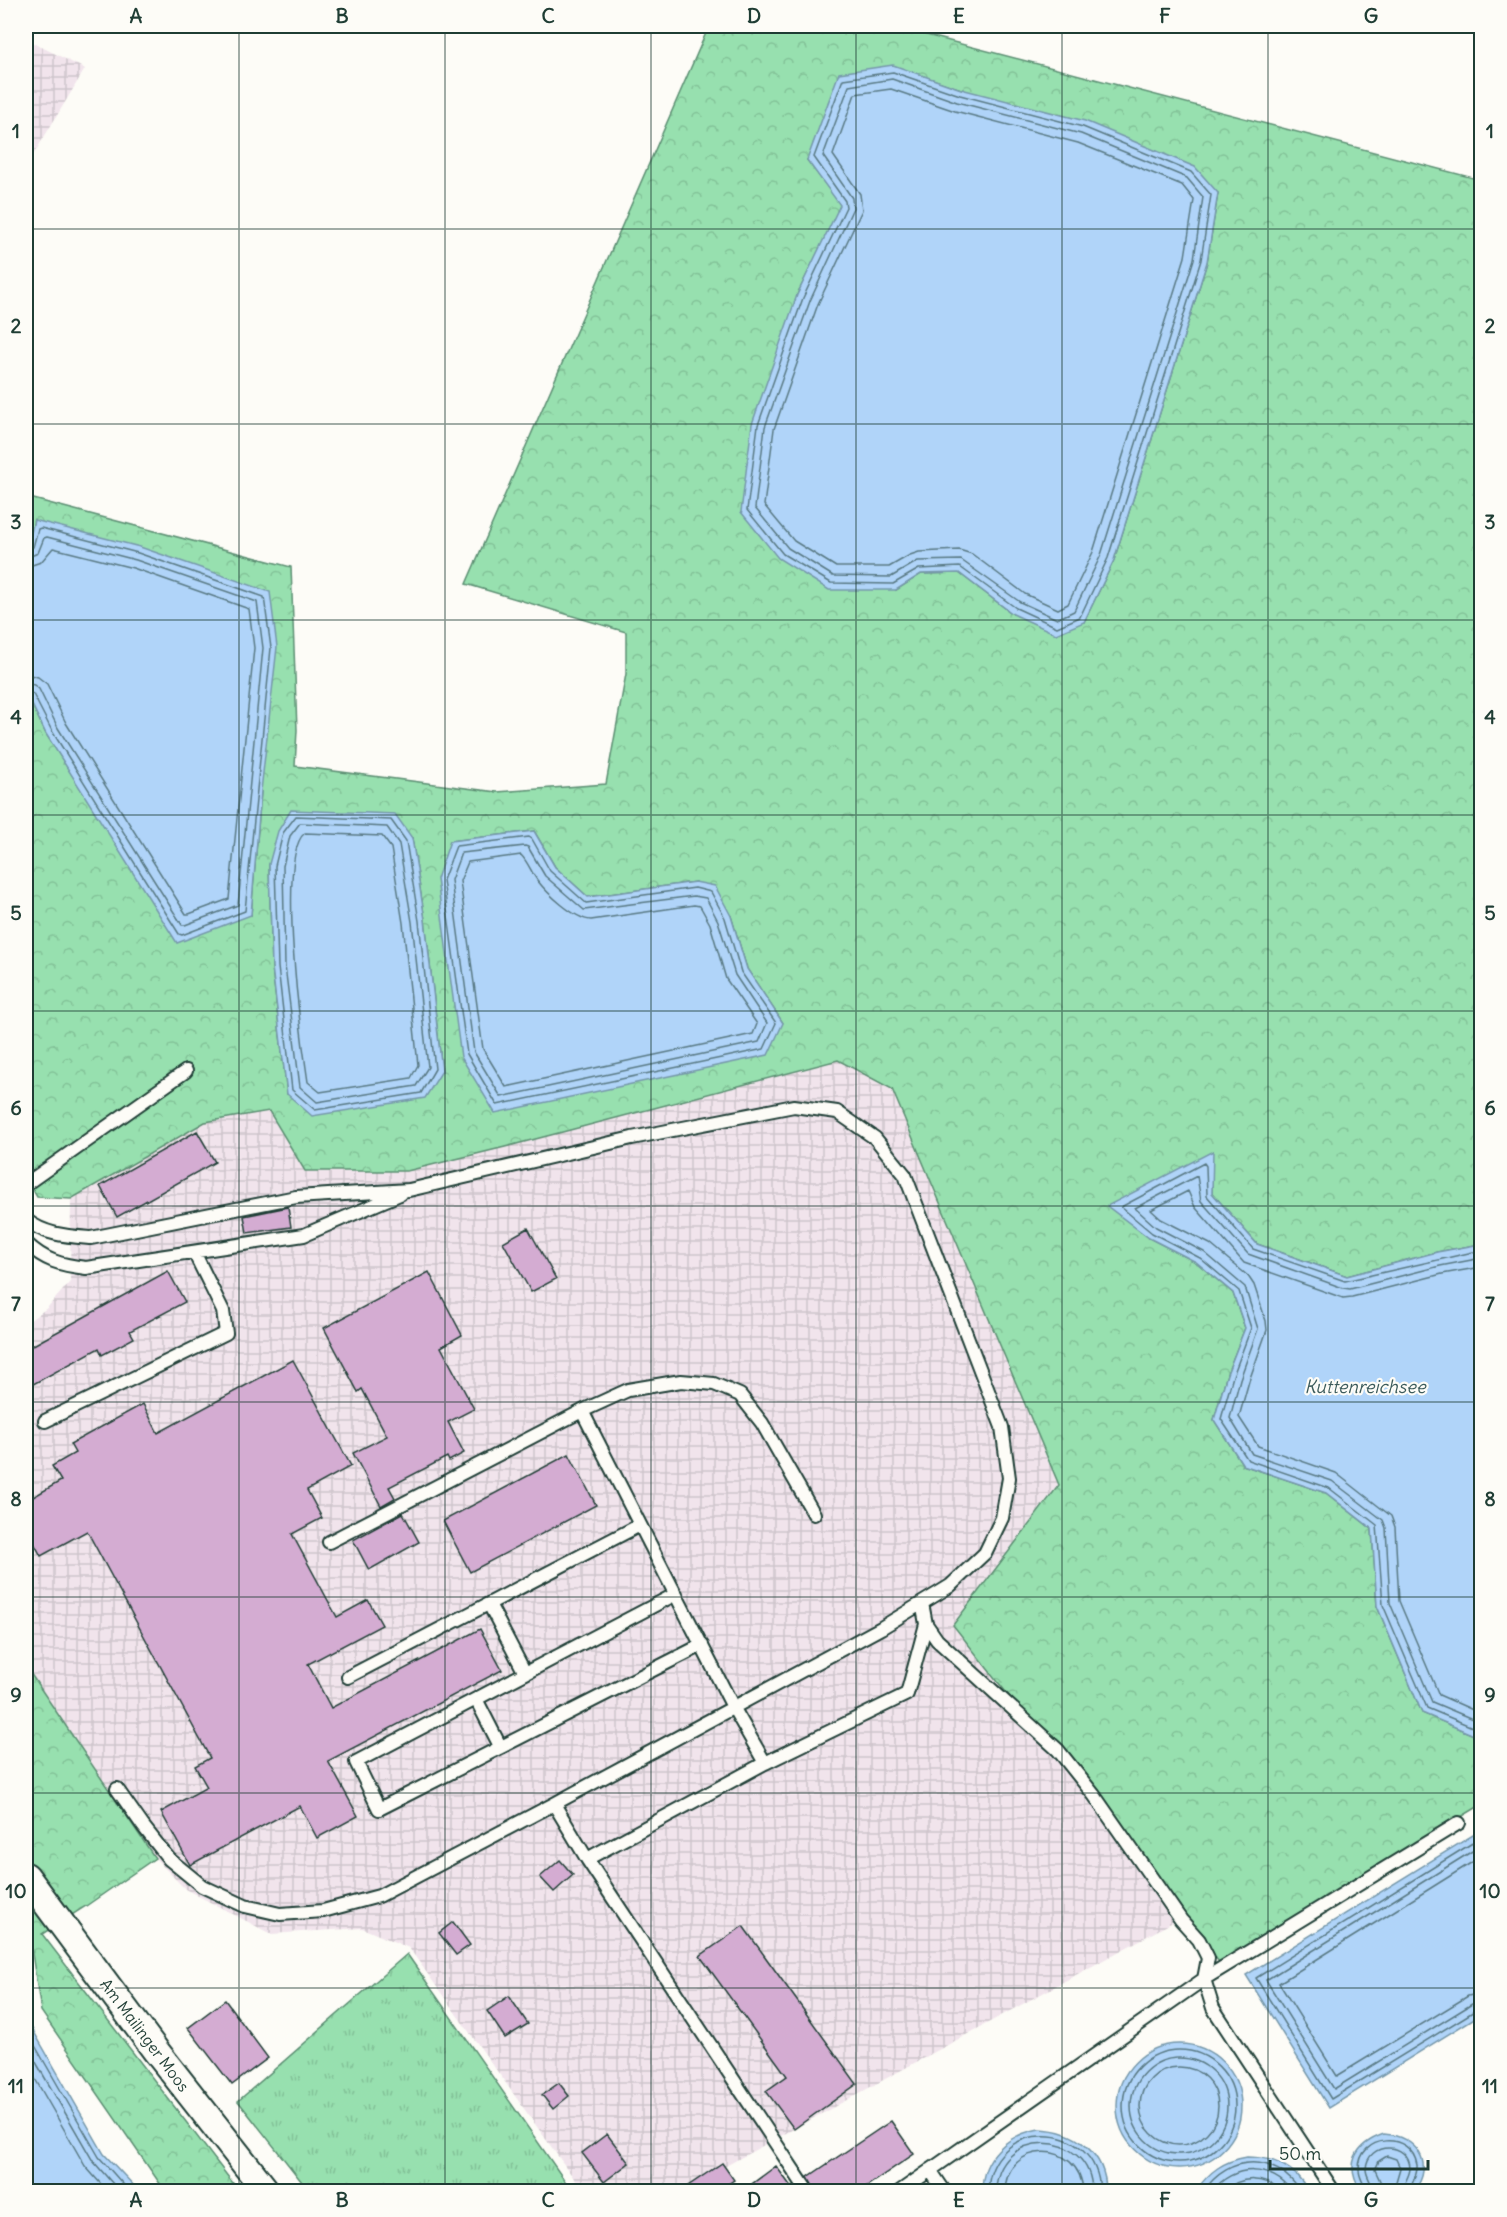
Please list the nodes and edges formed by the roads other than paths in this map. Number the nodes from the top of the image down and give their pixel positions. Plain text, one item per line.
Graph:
1 (186, 1071) dead end
2 (26, 1184) edge
3 (409, 1190) junction
4 (26, 1220) edge
5 (26, 1243) edge
6 (194, 1252) junction
7 (582, 1411) junction
8 (45, 1421) dead end
9 (814, 1514) dead end
10 (640, 1525) junction
11 (329, 1542) dead end
12 (676, 1594) junction
13 (489, 1604) junction
14 (922, 1604) junction
15 (926, 1624) junction
16 (702, 1645) junction
17 (525, 1673) junction
18 (348, 1677) dead end
19 (476, 1699) junction
20 (734, 1707) junction
21 (500, 1746) junction
22 (765, 1763) junction
23 (117, 1789) dead end
24 (554, 1804) junction
25 (1460, 1823) dead end
26 (587, 1859) junction
27 (26, 1876) edge
28 (1204, 1978) junction
29 (930, 2170) junction
30 (267, 2192) edge
31 (807, 2192) edge
32 (899, 2192) edge
33 (945, 2192) edge
34 (1334, 2192) edge

1 - 2 lane
3 - 4 lane
3 - 6 lane
3 - 14 lane
5 - 6 lane
6 - 8 lane
7 - 9 lane
7 - 10 lane
7 - 11 lane
10 - 12 lane
10 - 13 lane
12 - 16 lane
12 - 17 lane
13 - 17 lane
13 - 18 lane
14 - 15 lane
14 - 20 lane
15 - 22 lane
15 - 28 lane
16 - 20 lane
16 - 21 lane
17 - 19 lane
19 - 21 lane
19 - 21 lane
20 - 22 lane
20 - 24 lane
22 - 26 lane
23 - 24 lane
24 - 26 lane
25 - 28 lane
26 - 31 lane
27 - 30 street, Am Mailinger Moos
28 - 29 lane
28 - 34 lane
29 - 32 lane
29 - 33 lane

